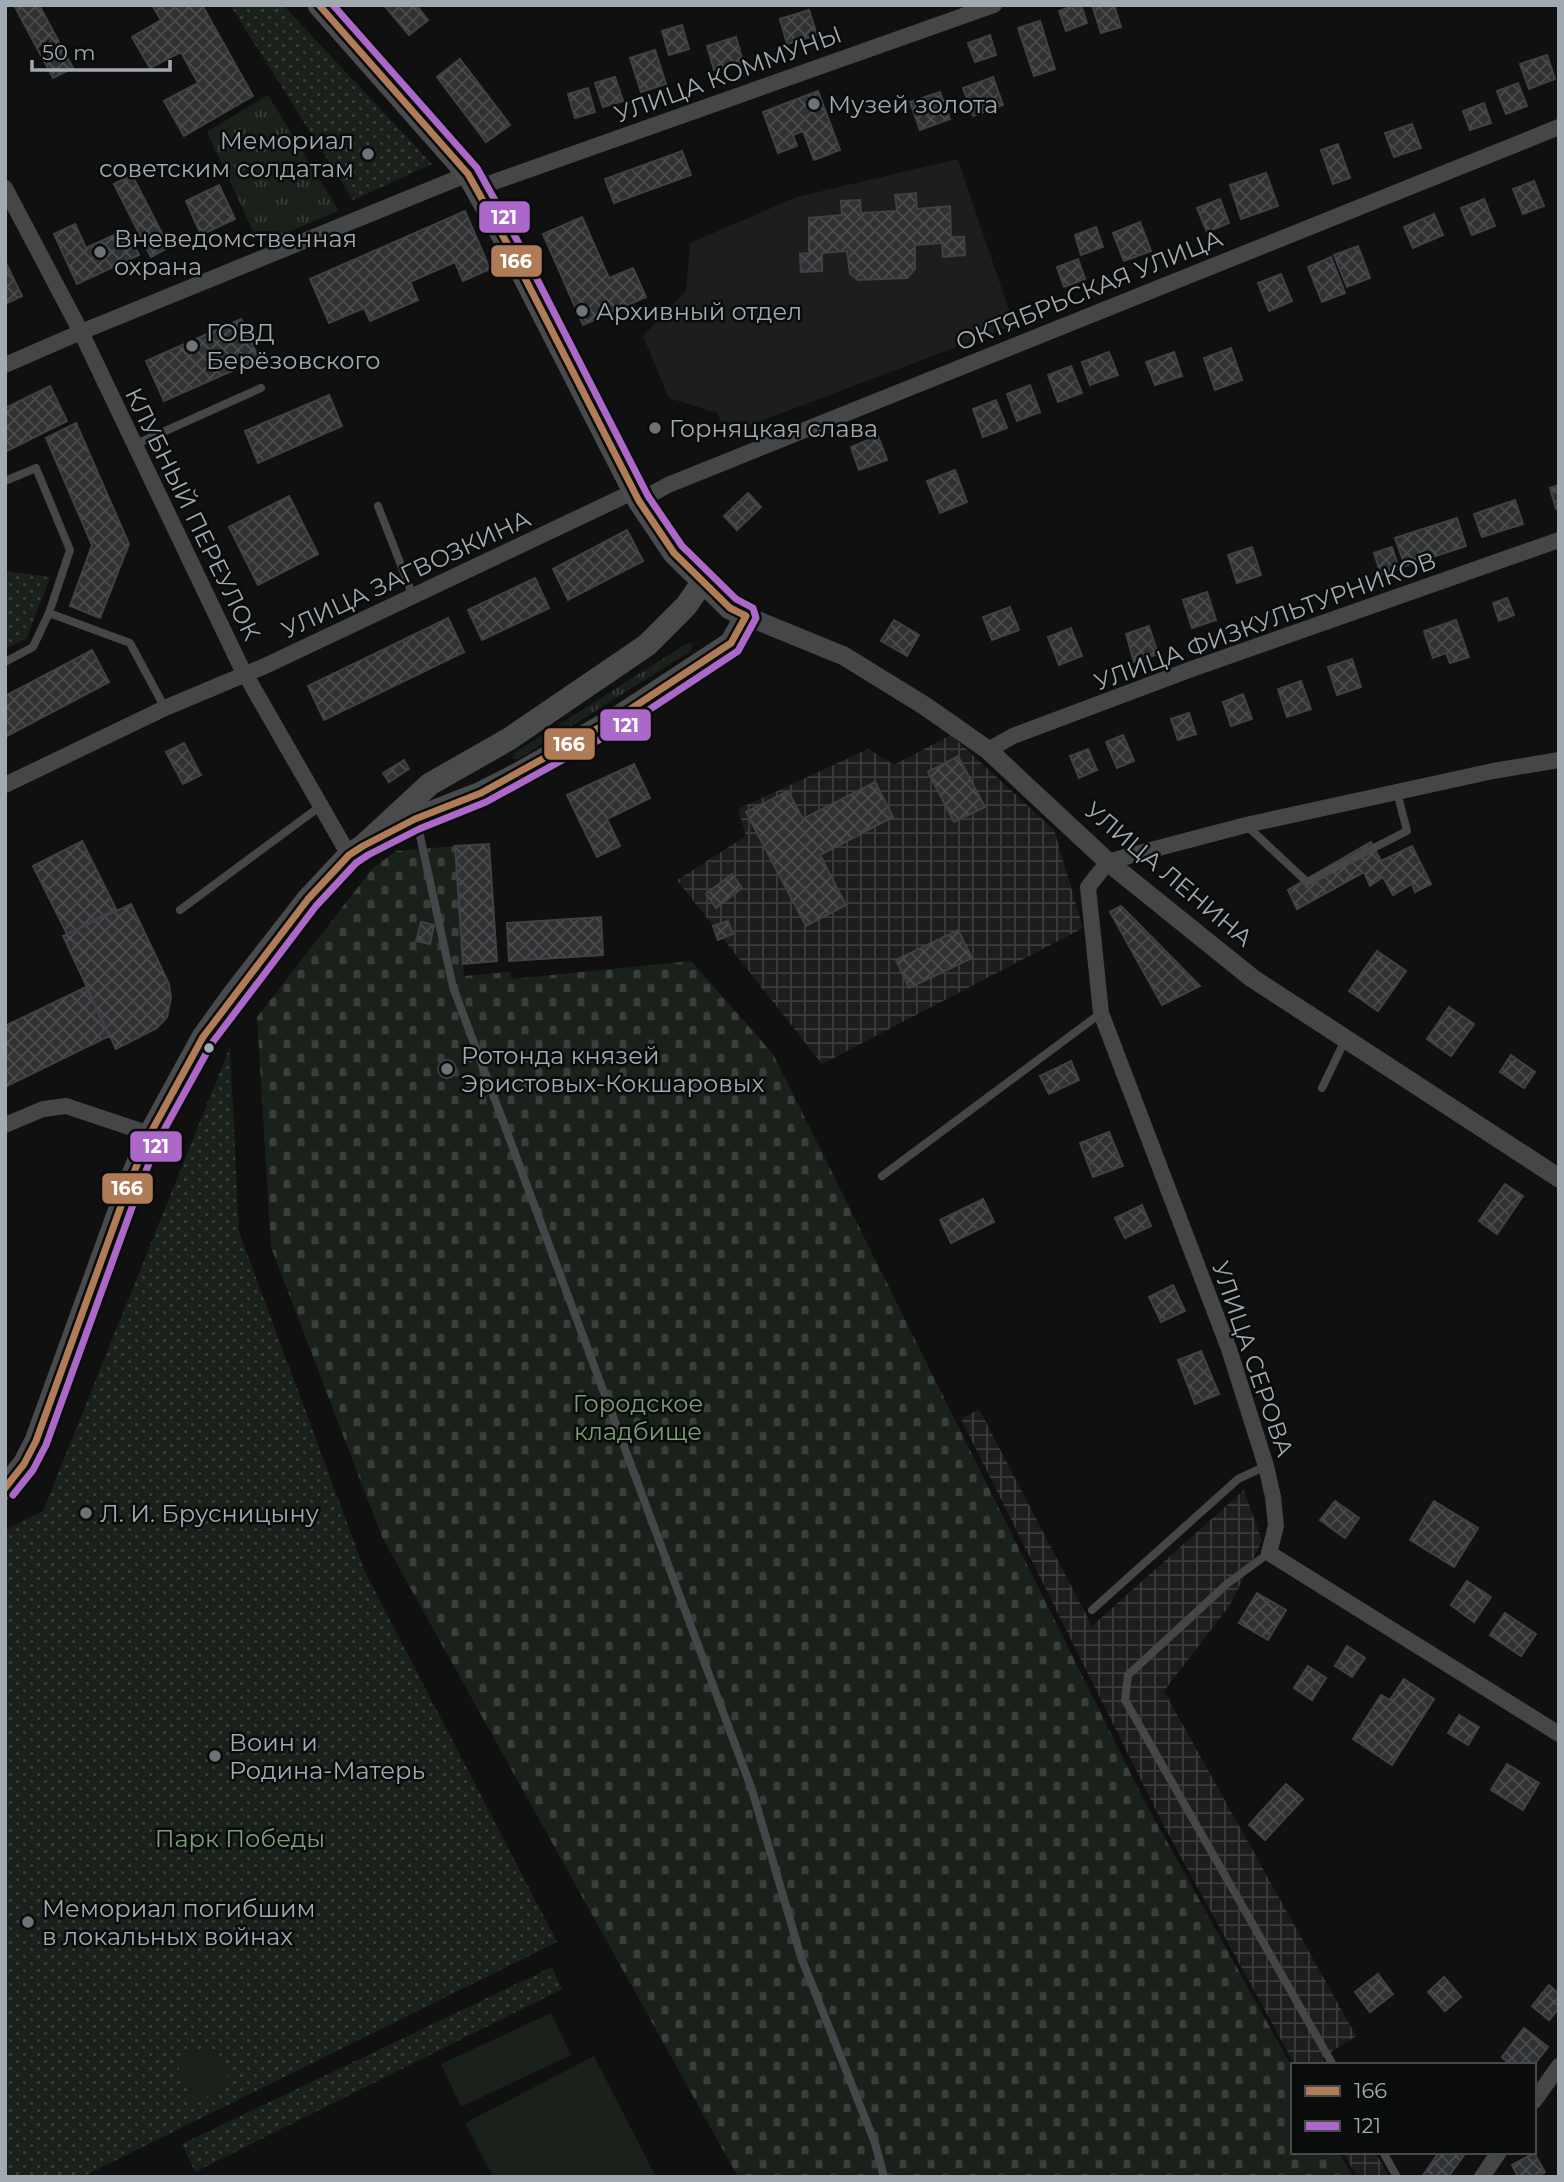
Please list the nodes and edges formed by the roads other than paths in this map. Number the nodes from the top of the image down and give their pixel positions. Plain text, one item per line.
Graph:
1 (319, 5) edge
2 (995, 5) edge
3 (1559, 127) edge
4 (472, 181) junction
5 (5, 188) edge
6 (81, 332) junction
7 (5, 365) edge
8 (261, 388) dead end
9 (134, 445) junction
10 (5, 481) edge
11 (637, 496) junction
12 (378, 506) dead end
13 (1559, 540) edge
14 (702, 583) junction
15 (412, 596) junction
16 (49, 613) junction
17 (746, 616) junction
18 (5, 662) edge
19 (246, 674) junction
20 (165, 708) junction
21 (509, 739) junction
22 (988, 750) junction
23 (1559, 760) edge
24 (520, 773) junction
25 (5, 785) edge
26 (1397, 792) junction
27 (322, 805) junction
28 (416, 818) junction
29 (1246, 825) junction
30 (356, 851) junction
31 (1108, 862) junction
32 (180, 910) dead end
33 (1101, 1013) junction
34 (1346, 1038) junction
35 (1322, 1088) dead end
36 (5, 1125) edge
37 (150, 1134) junction
38 (882, 1177) dead end
39 (1559, 1178) edge
40 (1266, 1466) junction
41 (5, 1488) edge
42 (1269, 1553) junction
43 (1092, 1611) dead end
44 (1559, 1734) edge
45 (1332, 2063) edge
46 (1559, 2066) edge
47 (1536, 2098) edge
48 (1384, 2154) edge
49 (1498, 2154) edge
50 (884, 2177) edge
51 (1396, 2177) edge
52 (1482, 2177) edge

1 - 4 main road
2 - 4 street, УЛИЦА КОММУНЫ
3 - 11 street, ОКТЯБРЬСКАЯ УЛИЦА
4 - 6 street, УЛИЦА КОММУНЫ
4 - 11 main road
5 - 6 street, КЛУБНЫЙ ПЕРЕУЛОК
6 - 7 street, УЛИЦА КОММУНЫ
6 - 9 street, КЛУБНЫЙ ПЕРЕУЛОК
8 - 9 lane
9 - 19 street, КЛУБНЫЙ ПЕРЕУЛОК
10 - 16 lane
11 - 14 main road
11 - 15 street, УЛИЦА ЗАГВОЗКИНА
12 - 15 lane
13 - 22 street, УЛИЦА ФИЗКУЛЬТУРНИКОВ
14 - 17 main road
14 - 21 main road
15 - 19 street, УЛИЦА ЗАГВОЗКИНА
16 - 18 lane
16 - 20 lane
17 - 22 street, УЛИЦА ЛЕНИНА
17 - 24 main road
19 - 20 street, УЛИЦА ЗАГВОЗКИНА
19 - 27 street, КЛУБНЫЙ ПЕРЕУЛОК
20 - 25 street, УЛИЦА ЗАГВОЗКИНА
21 - 24 main road
21 - 30 main road
22 - 31 street, УЛИЦА ЛЕНИНА
23 - 26 street
24 - 28 main road
26 - 29 street
26 - 29 lane
27 - 30 street, КЛУБНЫЙ ПЕРЕУЛОК
27 - 32 lane
28 - 30 main road
28 - 50 lane
29 - 31 street
30 - 37 main road
31 - 33 street, УЛИЦА СЕРОВА
31 - 34 street, УЛИЦА ЛЕНИНА
33 - 38 lane
33 - 40 street, УЛИЦА СЕРОВА
34 - 35 lane
34 - 39 street, УЛИЦА ЛЕНИНА
36 - 37 street
37 - 41 main road
40 - 42 street, УЛИЦА СЕРОВА
40 - 43 lane
42 - 44 street
42 - 45 lane
46 - 47 street
48 - 51 lane
49 - 52 street

